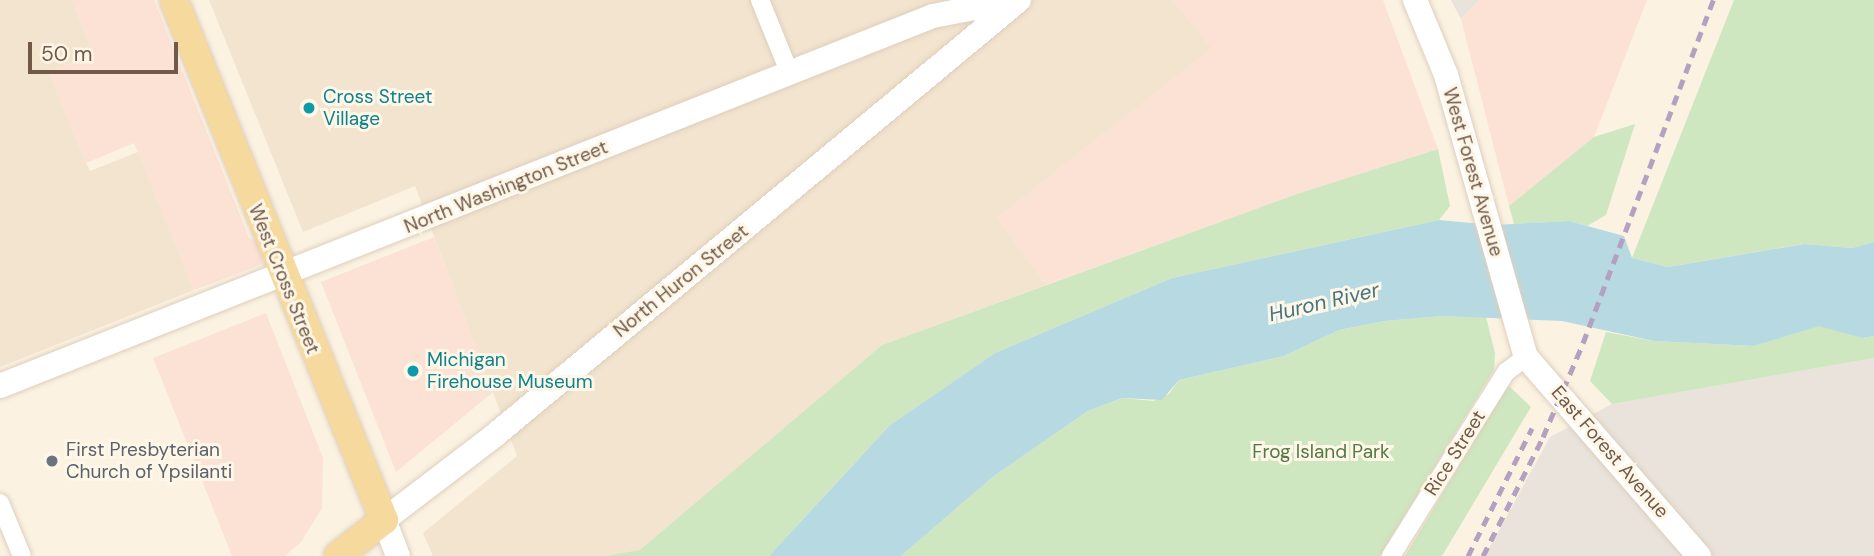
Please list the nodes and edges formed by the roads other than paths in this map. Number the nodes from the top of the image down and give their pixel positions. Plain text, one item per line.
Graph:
1 (174, 0) edge
2 (760, 0) edge
3 (1017, 0) edge
4 (1415, 0) edge
5 (790, 74) junction
6 (283, 275) junction
7 (1524, 352) junction
8 (0, 386) edge
9 (0, 503) edge
10 (384, 520) junction
11 (22, 556) edge
12 (338, 556) edge
13 (398, 556) edge
14 (1391, 556) edge
15 (1699, 556) edge

1 - 6 main road, West Cross Street
2 - 5 street
3 - 5 main road, North Washington Street
3 - 10 main road, North Huron Street
4 - 7 main road, West Forest Avenue
5 - 6 main road, North Washington Street
6 - 8 main road, North Washington Street
6 - 10 main road, West Cross Street
7 - 14 street, Rice Street
7 - 15 main road, East Forest Avenue
9 - 11 street
10 - 12 main road, North Huron Street
10 - 13 main road, West Cross Street

